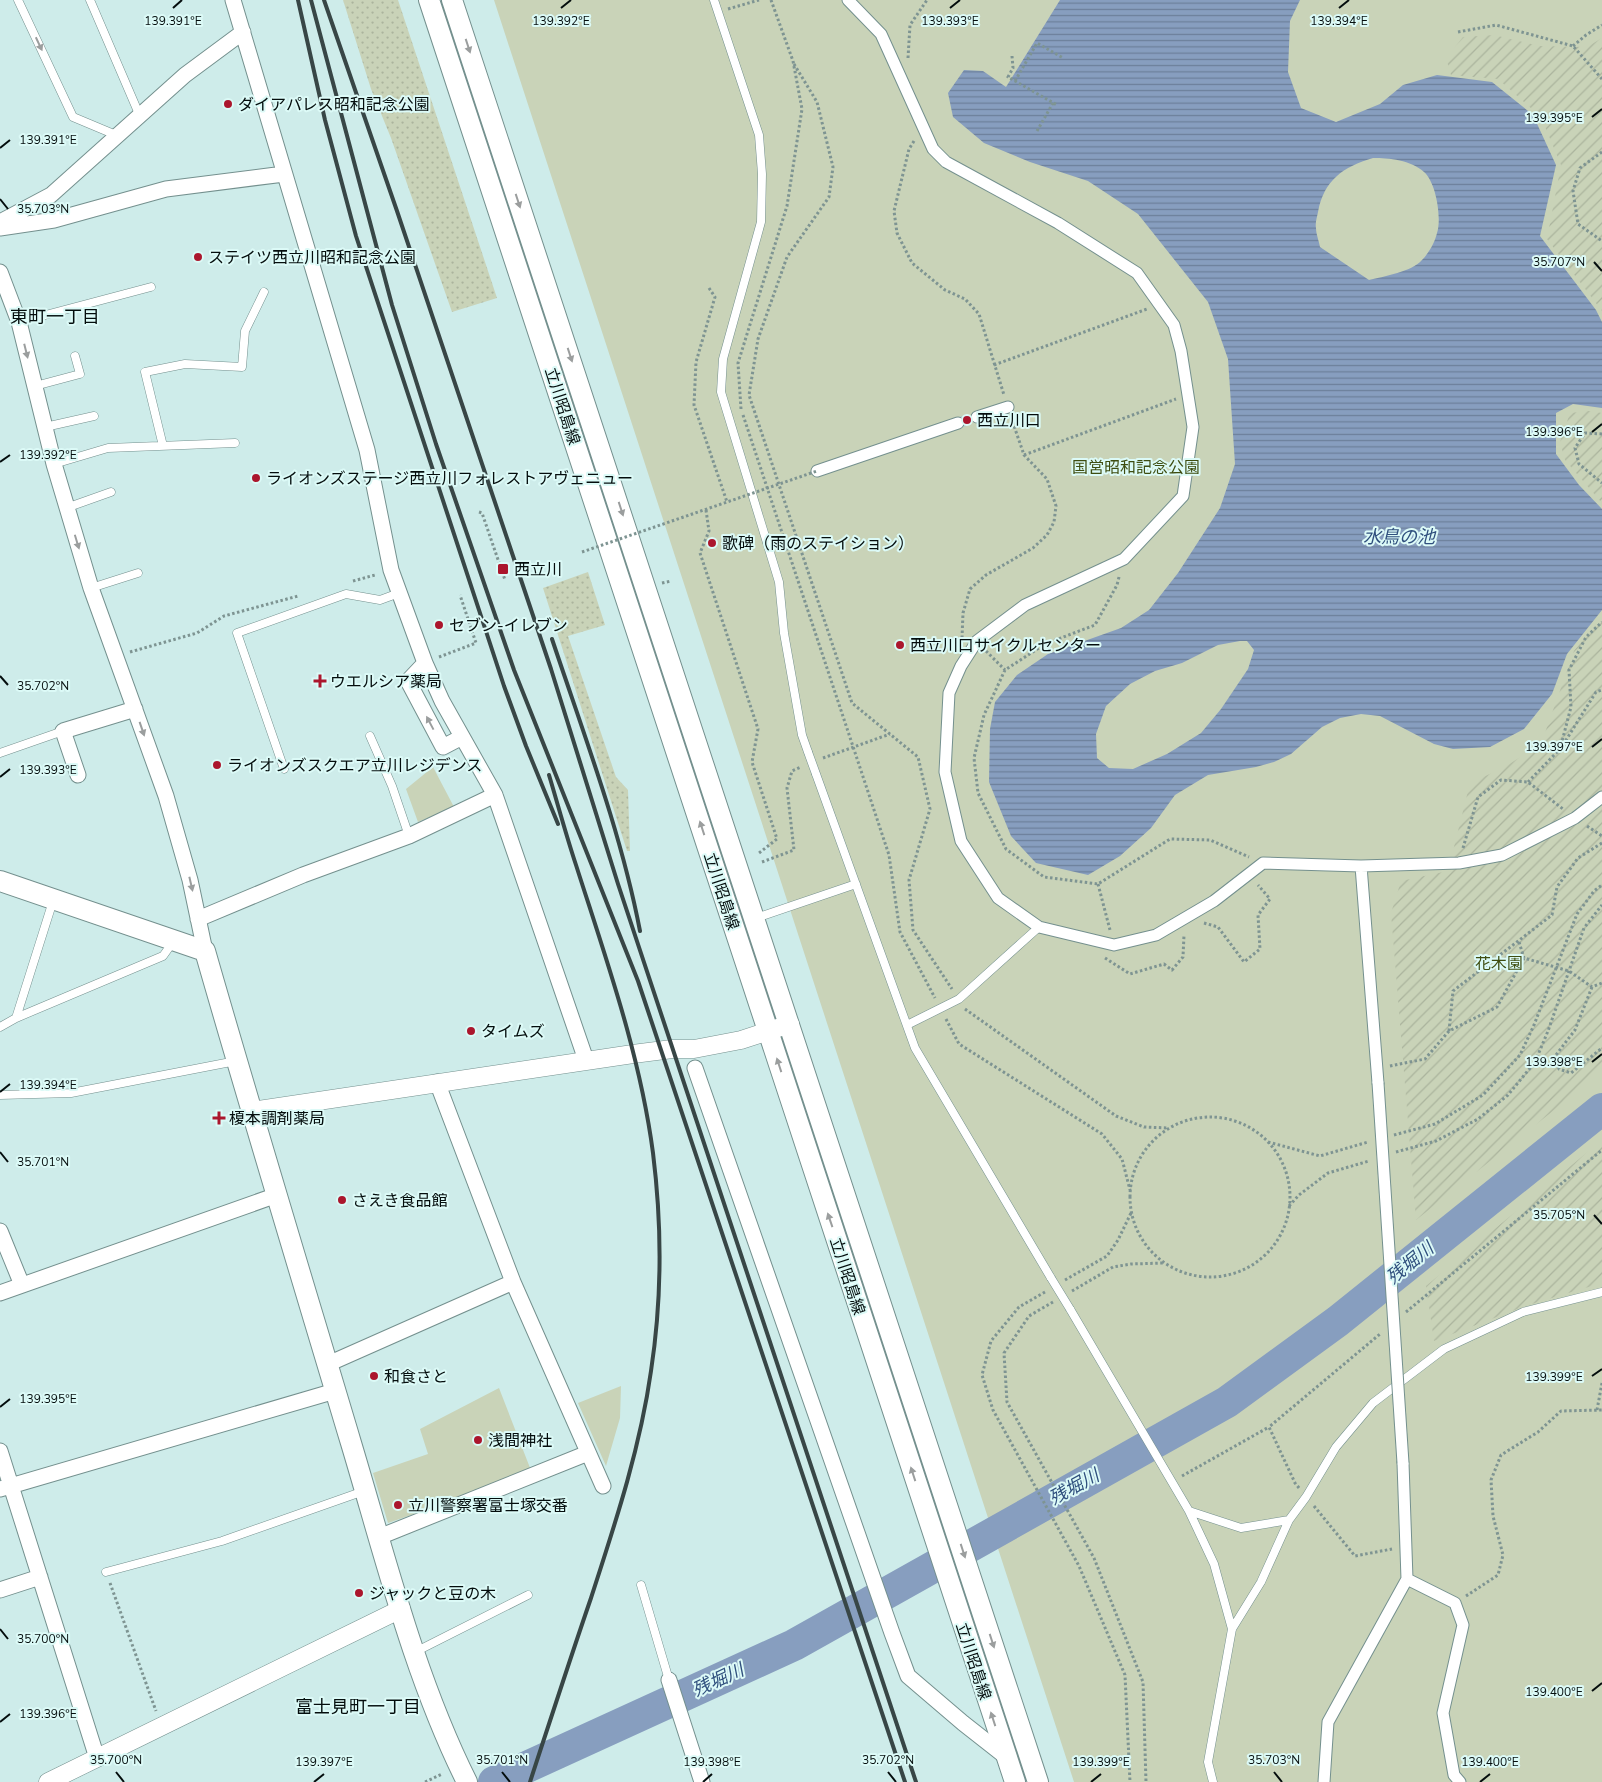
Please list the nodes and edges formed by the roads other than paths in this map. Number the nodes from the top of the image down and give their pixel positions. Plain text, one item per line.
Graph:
1 (18, 0) edge
2 (90, 0) edge
3 (233, 0) edge
4 (429, 0) edge
5 (452, 0) edge
6 (714, 0) edge
7 (848, 0) edge
8 (243, 32) junction
9 (139, 114) junction
10 (116, 135) junction
11 (284, 174) junction
12 (0, 222) edge
13 (0, 228) edge
14 (0, 272) edge
15 (151, 287) dead end
16 (264, 292) dead end
17 (19, 322) junction
18 (75, 356) dead end
19 (35, 386) junction
20 (1008, 407) road end
21 (94, 416) dead end
22 (978, 417) tunnel mouth
23 (958, 423) tunnel mouth
24 (45, 428) junction
25 (235, 442) dead end
26 (163, 446) junction
27 (54, 464) junction
28 (817, 471) road end
29 (111, 492) dead end
30 (66, 508) junction
31 (138, 573) dead end
32 (91, 588) junction
33 (399, 593) junction
34 (425, 663) junction
35 (135, 709) junction
36 (63, 731) junction
37 (370, 736) dead end
38 (462, 737) junction
39 (0, 753) edge
40 (284, 769) dead end
41 (78, 775) dead end
42 (495, 795) junction
43 (1602, 797) edge
44 (409, 836) junction
45 (1361, 866) junction
46 (0, 880) edge
47 (856, 884) junction
48 (53, 899) junction
49 (754, 918) junction
50 (198, 919) junction
51 (1039, 927) junction
52 (174, 940) junction
53 (205, 951) junction
54 (16, 1018) junction
55 (790, 1024) junction
56 (907, 1025) junction
57 (0, 1027) edge
58 (768, 1031) junction
59 (586, 1060) junction
60 (236, 1062) junction
61 (695, 1068) dead end
62 (437, 1082) junction
63 (0, 1095) edge
64 (252, 1111) junction
65 (277, 1195) junction
66 (0, 1231) edge
67 (513, 1282) junction
68 (22, 1285) junction
69 (1602, 1292) edge
70 (0, 1294) edge
71 (328, 1364) junction
72 (335, 1391) junction
73 (0, 1452) edge
74 (588, 1453) junction
75 (603, 1486) dead end
76 (5, 1487) edge
77 (365, 1491) junction
78 (1189, 1511) junction
79 (1289, 1520) junction
80 (379, 1537) junction
81 (106, 1572) road end
82 (40, 1577) junction
83 (1407, 1579) junction
84 (641, 1585) dead end
85 (0, 1590) edge
86 (528, 1595) dead end
87 (401, 1609) junction
88 (1232, 1629) junction
89 (415, 1652) junction
90 (669, 1680) joint
91 (1005, 1756) junction
92 (97, 1758) junction
93 (463, 1774) edge
94 (48, 1782) edge
95 (702, 1782) edge
96 (1015, 1782) edge
97 (1038, 1782) edge
98 (1213, 1782) edge
99 (1324, 1782) edge
100 (1460, 1782) edge

1 -> 10 lane
2 - 9 lane
3 - 8 street
58 -> 4 main road, 立川昭島線
5 -> 49 main road, 立川昭島線
6 - 47 lane, bridge
7 - 51 street
8 - 9 street
8 - 11 street
9 - 10 street
10 - 12 street
11 - 13 street
11 - 33 street
14 - 17 street
15 - 17 lane
16 - 26 lane
17 -> 19 street
18 - 19 lane
19 - 24 street
20 - 22 street
21 - 24 lane
23 - 28 street
24 - 27 street
25 - 26 lane
26 - 27 lane
27 - 30 street
29 - 30 lane
30 -> 32 street
31 - 32 lane
32 - 35 street
33 - 34 street
33 - 40 lane
34 - 38 street
38 -> 34 street
35 - 36 street
35 -> 50 street
36 - 39 lane
36 - 41 street
37 - 44 lane
38 - 42 street
42 - 44 street
42 - 59 street
43 - 45 street
44 - 50 street
45 - 51 street
45 - 83 street, bridge
46 - 48 main road
47 - 49 lane
47 - 56 lane
48 - 52 main road
48 - 54 lane
49 - 55 main road, 立川昭島線
50 - 53 street
51 - 56 lane
52 - 53 main road
52 - 54 lane
53 - 60 main road
54 - 57 lane
55 - 58 street
55 -> 97 main road, 立川昭島線
56 - 78 lane, bridge
58 - 59 street
91 -> 58 main road, 立川昭島線
59 - 62 street
60 - 63 lane
60 - 64 main road
61 - 91 street
62 - 64 street
62 - 67 street
64 - 65 main road
65 - 68 street
65 - 71 main road
66 - 68 street
67 - 71 street
67 - 74 street
68 - 70 street
69 - 79 lane
71 - 72 main road
72 - 76 street
72 - 77 main road
73 - 76 street
74 - 75 street
74 - 80 street
76 - 82 street
77 - 80 main road
77 - 81 lane
78 - 79 lane
78 - 88 lane
79 - 88 lane
80 - 87 main road
82 - 85 street
82 - 92 street
83 - 99 street
83 - 100 street
84 - 90 lane
86 - 89 lane
87 - 89 main road
87 - 92 street
88 - 98 lane
89 - 93 main road
90 - 95 street
91 - 96 main road, 立川昭島線
92 - 94 street

